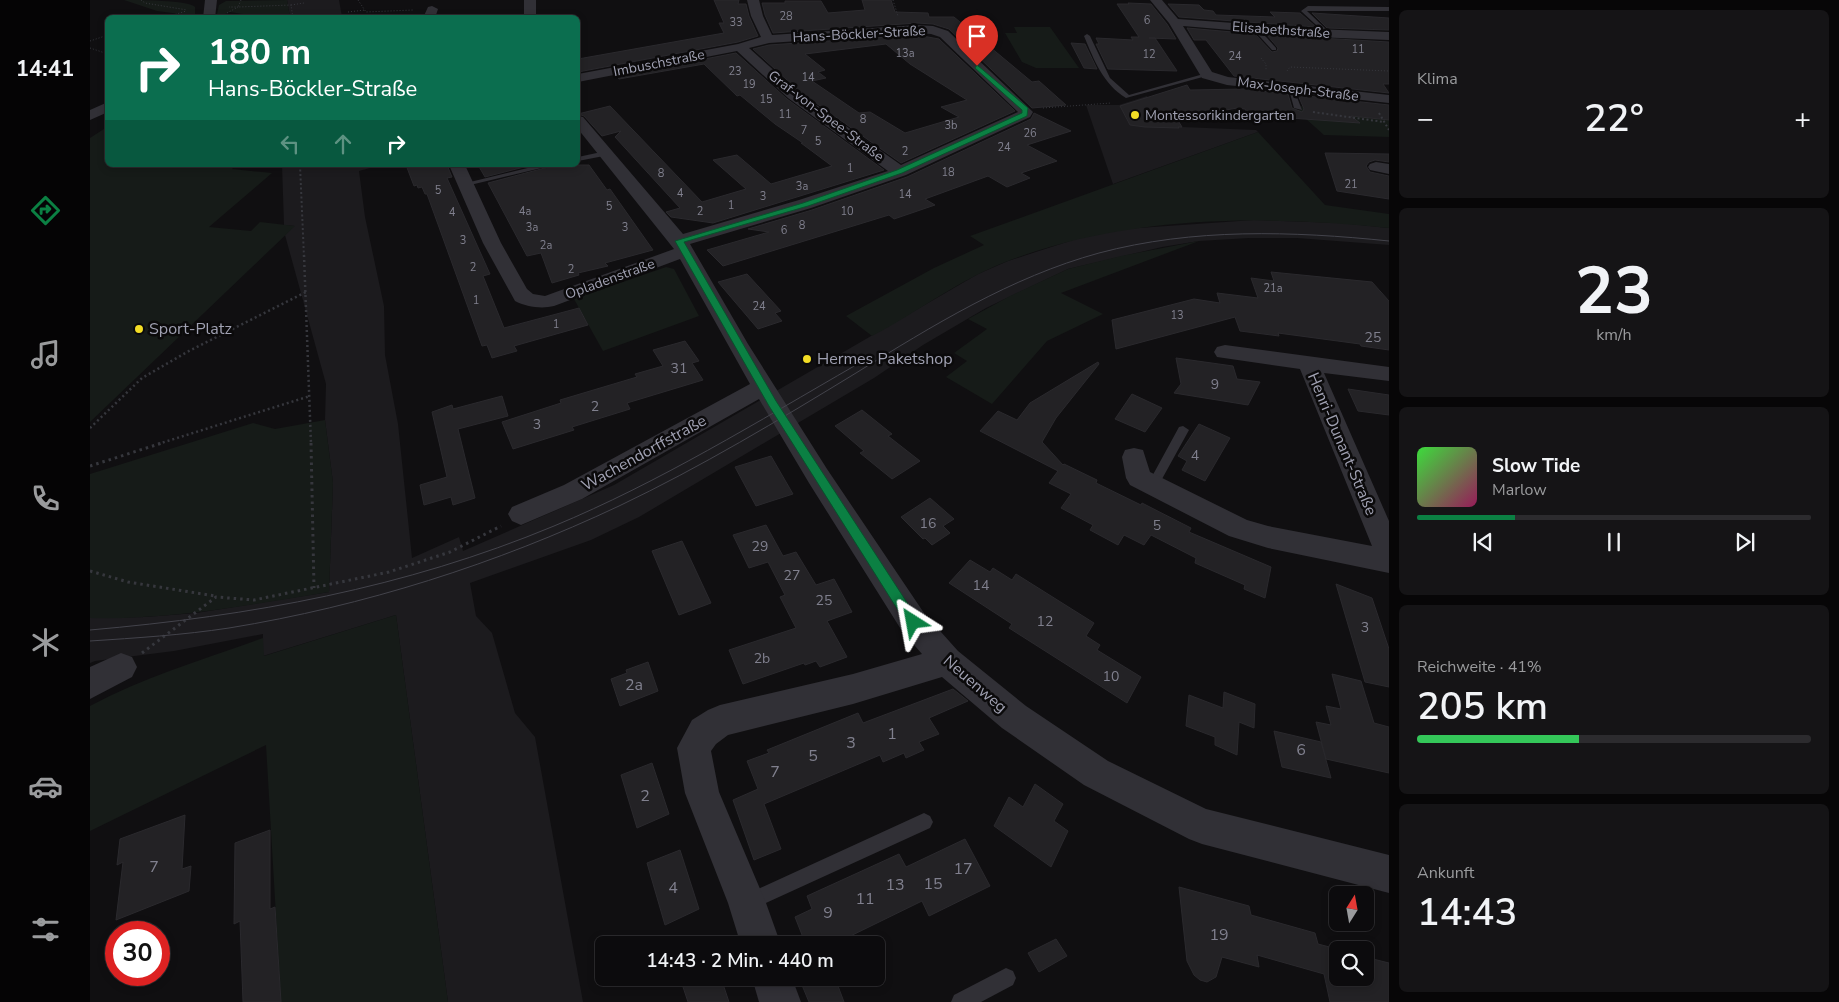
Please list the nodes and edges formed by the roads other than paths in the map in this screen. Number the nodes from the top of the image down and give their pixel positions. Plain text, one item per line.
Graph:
1 (211, 0) edge
2 (530, 0) edge
3 (752, 0) edge
4 (1156, 0) edge
5 (1389, 9) edge
6 (209, 15) edge
7 (530, 15) edge
8 (1174, 22) junction
9 (1255, 28) junction
10 (1327, 33) junction
11 (1087, 36) dead end
12 (1389, 36) edge
13 (768, 39) junction
14 (740, 48) junction
15 (1274, 49) dead end
16 (1207, 75) junction
17 (580, 78) edge
18 (1297, 88) junction
19 (1389, 99) edge
20 (105, 108) edge
21 (1300, 109) dead end
22 (90, 116) edge
23 (580, 126) edge
24 (606, 153) junction
25 (580, 159) edge
26 (458, 167) edge
27 (541, 167) edge
28 (900, 172) junction
29 (466, 184) junction
30 (682, 246) junction
31 (1225, 352) dead end
32 (1308, 362) junction
33 (1389, 374) edge
34 (763, 387) junction
35 (1183, 430) dead end
36 (1134, 457) dead end
37 (1154, 485) junction
38 (521, 514) road end
39 (1389, 553) edge
40 (1389, 560) edge
41 (947, 661) junction
42 (121, 667) road end
43 (90, 684) edge
44 (924, 822) dead end
45 (1389, 874) edge
46 (747, 903) junction
47 (758, 936) edge
48 (1006, 978) dead end
49 (775, 986) edge
50 (780, 1002) edge
51 (961, 1002) edge

1 - 6 street
2 - 7 street
3 - 13 street
4 - 8 street
5 - 10 lane
8 - 9 street, Elisabethstraße
8 - 16 street
9 - 10 street, Elisabethstraße
9 - 15 lane
10 - 12 street, Elisabethstraße
11 - 16 lane
13 - 14 street
13 - 28 street, Hans-Böckler-Straße
14 - 17 street, Imbuschstraße
14 - 28 street, Graf-von-Spee-Straße
16 - 18 street, Max-Joseph-Straße
18 - 19 street, Max-Joseph-Straße
18 - 21 lane
20 - 22 street
23 - 24 street
24 - 25 lane
24 - 30 street
26 - 29 street
27 - 29 lane
28 - 30 street
29 - 30 street, Opladenstraße
30 - 34 street, Neuenweg
31 - 32 street, Henri-Dunant-Straße
32 - 33 street, Henri-Dunant-Straße
32 - 39 street, Henri-Dunant-Straße
34 - 38 street, Wachendorffstraße
34 - 41 street, Neuenweg
35 - 37 lane
36 - 37 street
37 - 40 street
41 - 45 street, Neuenweg
41 - 46 street
42 - 43 street
44 - 46 lane
46 - 47 street
48 - 51 lane
49 - 50 street

